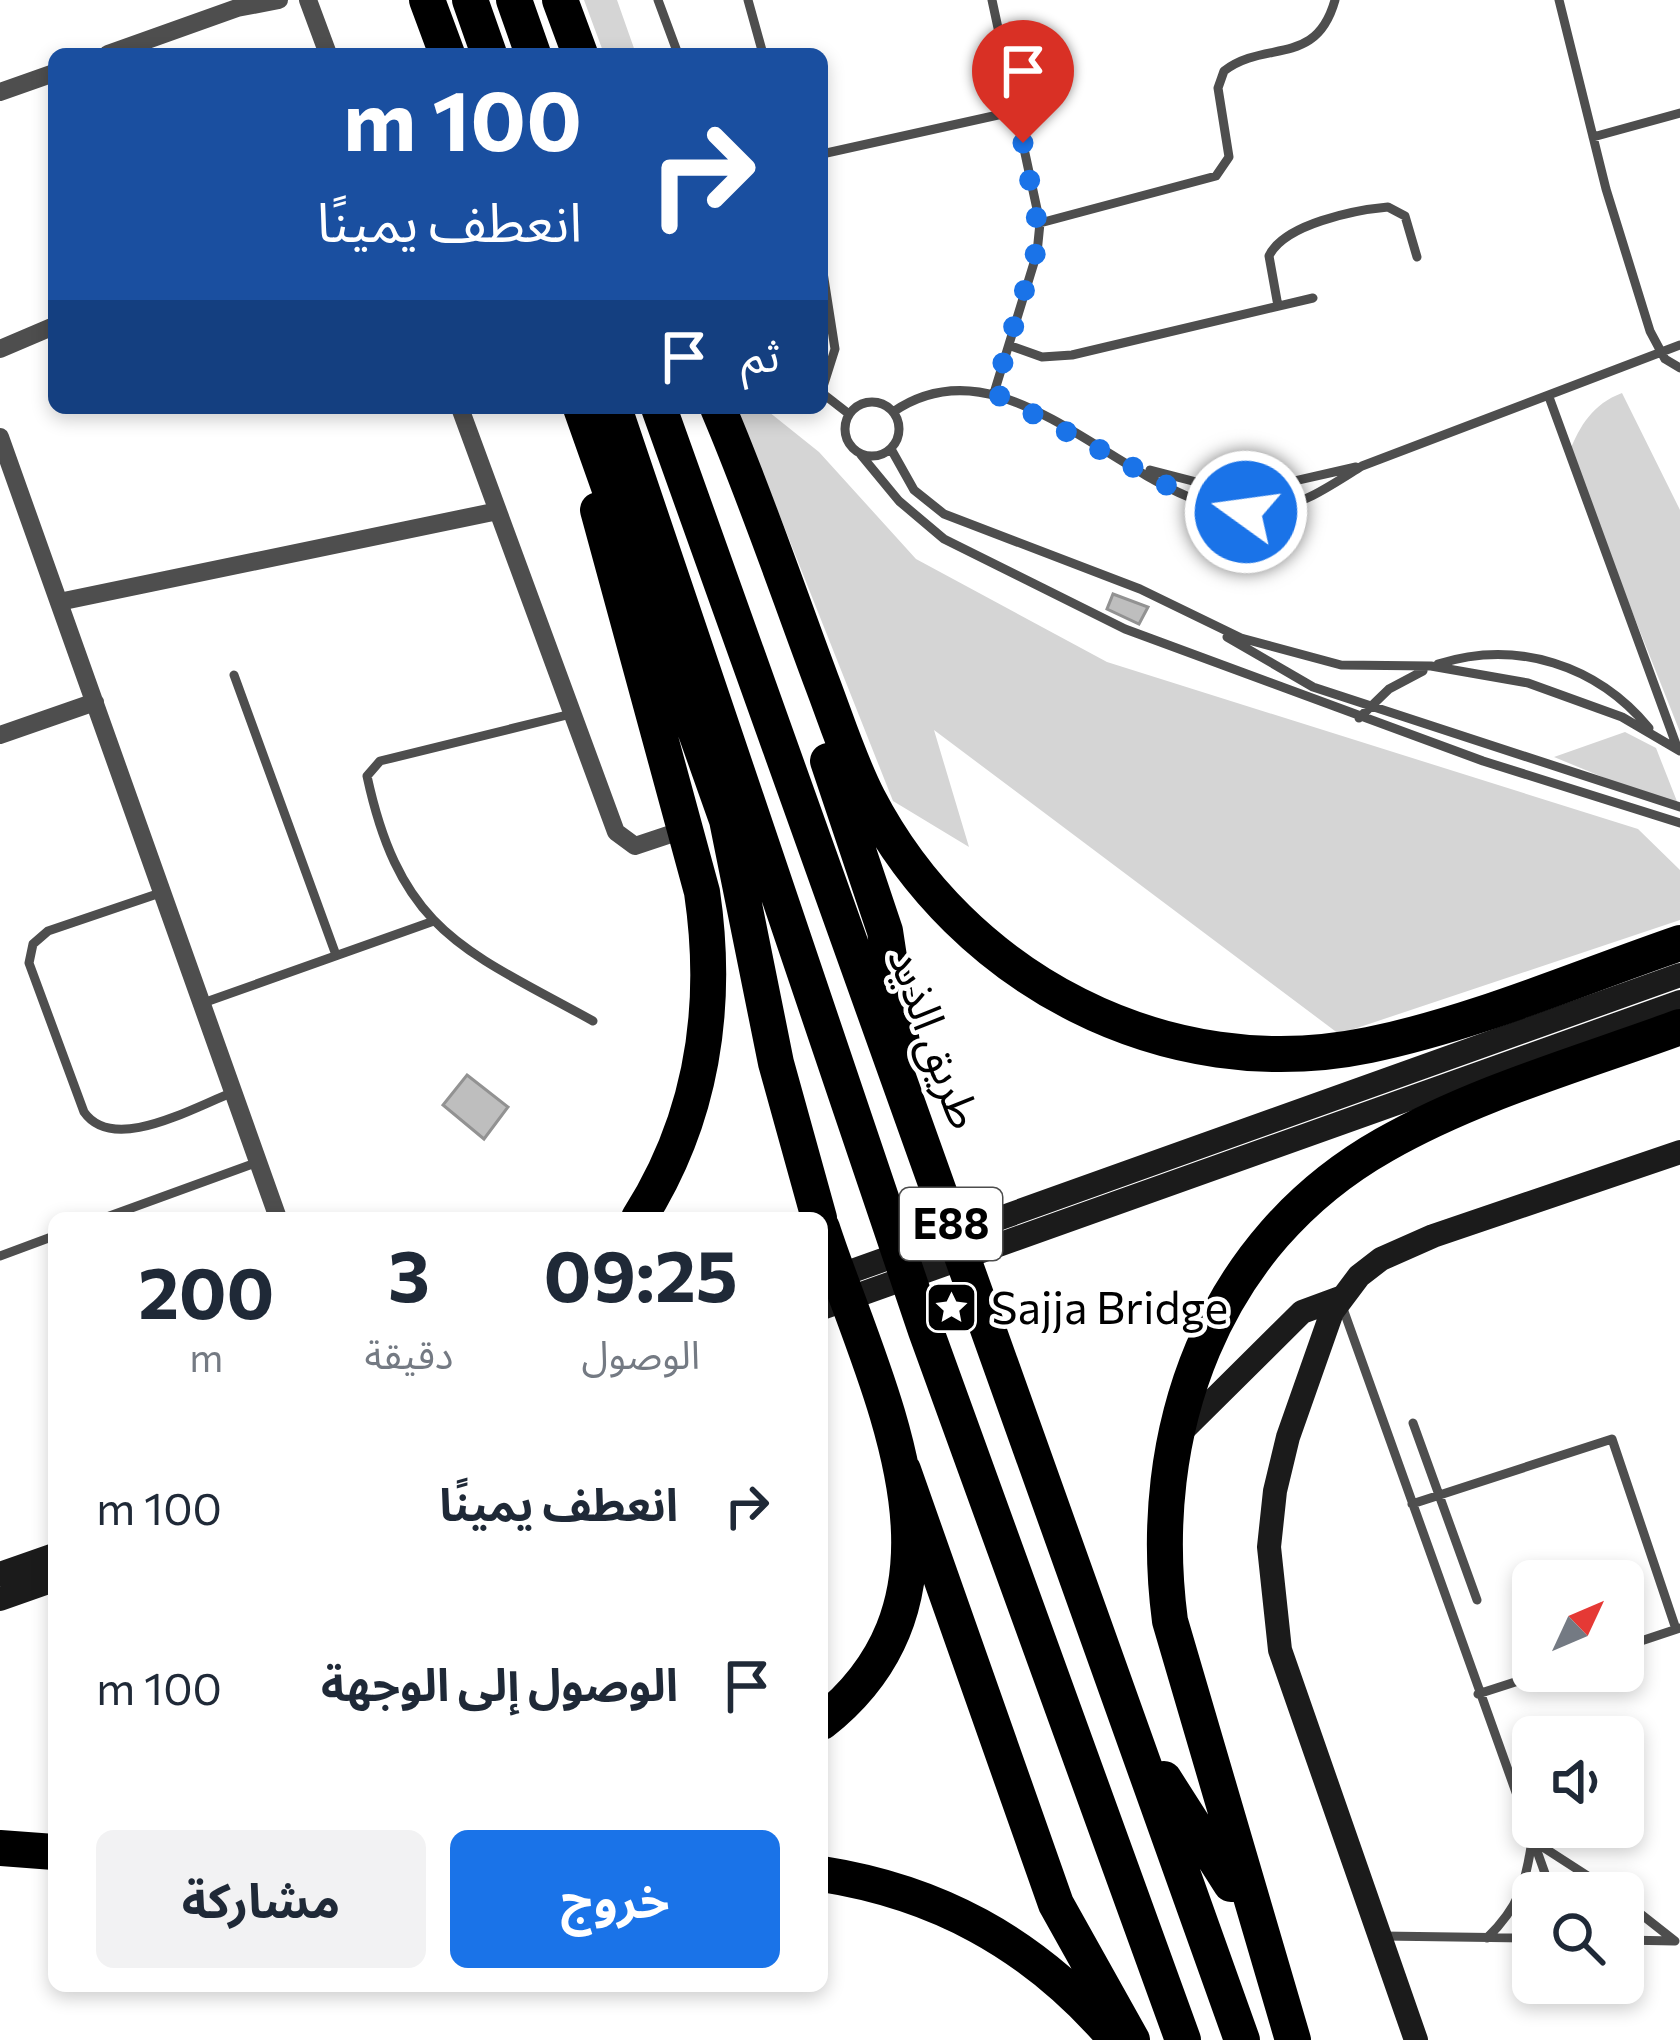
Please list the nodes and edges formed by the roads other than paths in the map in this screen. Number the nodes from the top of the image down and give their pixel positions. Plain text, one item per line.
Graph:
1 (282, 0) edge
2 (411, 0) edge
3 (427, 0) edge
4 (470, 0) edge
5 (514, 0) edge
6 (560, 0) edge
7 (658, 0) edge
8 (748, 0) edge
9 (992, 0) edge
10 (1335, 0) edge
11 (1559, 0) edge
12 (309, 2) edge
13 (125, 48) edge
14 (326, 48) edge
15 (430, 48) edge
16 (445, 48) edge
17 (487, 48) edge
18 (531, 48) edge
19 (578, 48) edge
20 (676, 48) edge
21 (761, 48) edge
22 (48, 75) edge
23 (0, 92) edge
24 (1016, 111) junction
25 (1680, 112) edge
26 (1592, 136) junction
27 (828, 153) edge
28 (1040, 223) junction
29 (1417, 257) dead end
30 (1313, 298) dead end
31 (828, 304) edge
32 (1278, 306) junction
33 (48, 329) edge
34 (1680, 345) edge
35 (1012, 346) junction
36 (0, 349) edge
37 (1659, 351) junction
38 (1680, 368) edge
39 (828, 372) edge
40 (994, 393) junction
41 (828, 397) edge
42 (1550, 397) junction
43 (893, 412) junction
44 (462, 414) edge
45 (572, 414) edge
46 (583, 414) edge
47 (616, 414) edge
48 (661, 414) edge
49 (707, 414) edge
50 (720, 414) edge
51 (848, 414) junction
52 (0, 437) edge
53 (892, 449) junction
54 (861, 455) junction
55 (1362, 466) junction
56 (1141, 467) junction
57 (498, 511) junction
58 (59, 602) junction
59 (1209, 623) junction
60 (1431, 667) junction
61 (234, 675) dead end
62 (95, 702) junction
63 (1371, 705) junction
64 (573, 713) junction
65 (1359, 718) junction
66 (1652, 732) junction
67 (0, 735) edge
68 (1679, 752) edge
69 (1680, 807) edge
70 (1680, 824) edge
71 (686, 830) junction
72 (163, 892) junction
73 (431, 922) junction
74 (1680, 943) edge
75 (336, 955) junction
76 (1680, 975) edge
77 (1680, 1002) edge
78 (202, 1003) junction
79 (593, 1022) dead end
80 (1680, 1027) edge
81 (234, 1093) junction
82 (909, 1106) junction
83 (1680, 1152) edge
84 (258, 1162) junction
85 (120, 1212) edge
86 (276, 1212) edge
87 (642, 1212) edge
88 (817, 1212) edge
89 (1021, 1224) junction
90 (48, 1238) edge
91 (828, 1246) edge
92 (0, 1256) edge
93 (828, 1296) edge
94 (1340, 1298) junction
95 (1413, 1423) dead end
96 (1173, 1441) junction
97 (903, 1470) junction
98 (1439, 1495) junction
99 (1412, 1504) junction
100 (48, 1557) edge
101 (0, 1574) edge
102 (48, 1582) edge
103 (0, 1599) edge
104 (1477, 1600) dead end
105 (1678, 1628) edge
106 (1644, 1639) edge
107 (1512, 1683) edge
108 (1478, 1694) junction
109 (828, 1716) edge
110 (1131, 1730) junction
111 (1512, 1786) edge
112 (0, 1848) edge
113 (1531, 1848) edge
114 (1544, 1848) edge
115 (48, 1852) edge
116 (1582, 1872) edge
117 (828, 1875) edge
118 (1644, 1916) edge
119 (1258, 1928) junction
120 (1378, 1936) junction
121 (1487, 1938) junction
122 (1512, 1938) edge
123 (1644, 1941) edge
124 (1677, 1942) edge
125 (1117, 2040) edge
126 (1132, 2040) edge
127 (1183, 2040) edge
128 (1242, 2040) edge
129 (1292, 2040) edge
130 (1415, 2040) edge

1 - 12 street
1 - 13 street
2 - 15 street
3 - 16 highway
4 - 17 highway
5 - 18 highway
6 - 19 highway
7 - 20 lane
8 - 21 lane
9 - 24 lane
10 - 28 lane
11 - 26 lane
12 - 14 street
22 - 23 street
24 - 27 lane
24 - 28 lane
25 - 26 lane
26 - 37 lane
28 - 35 lane
29 - 32 lane
30 - 32 lane
31 - 39 lane
32 - 35 lane
33 - 36 street
34 - 37 lane
35 - 40 lane
37 - 38 lane
37 - 42 lane
40 - 43 lane
40 - 56 lane
41 - 51 lane
42 - 55 lane
42 - 68 lane
43 - 51 lane
43 - 53 lane
44 - 57 street
45 - 71 highway
46 - 88 highway
47 - 127 highway, E88
48 - 82 highway, طريق الذيد / E88
49 - 82 highway
50 - 74 highway
51 - 54 lane
52 - 58 street
53 - 54 lane
53 - 59 lane
54 - 65 lane
55 - 56 lane
55 - 56 lane
57 - 58 street
57 - 64 street
58 - 62 street
59 - 60 lane
59 - 63 lane
60 - 63 lane
60 - 66 lane
60 - 66 lane
61 - 75 lane
62 - 67 street
62 - 72 street
63 - 65 lane
63 - 69 lane
64 - 71 street
64 - 73 lane
65 - 70 lane
66 - 68 lane
71 - 87 highway
72 - 78 street
72 - 81 lane
73 - 75 lane
73 - 79 lane
75 - 78 lane
76 - 89 main road
77 - 89 main road
78 - 81 street
80 - 96 highway
81 - 84 street
82 - 110 highway, طريق الذيد / E88
83 - 94 main road
84 - 85 lane
84 - 86 street
89 - 93 main road
90 - 92 lane
91 - 97 highway
94 - 96 main road
94 - 99 lane
94 - 120 main road
95 - 98 lane
96 - 119 highway
97 - 109 highway
97 - 126 highway
98 - 99 lane
98 - 104 lane
98 - 105 lane
99 - 108 lane
100 - 101 main road
102 - 103 main road
105 - 106 lane
107 - 108 lane
108 - 111 lane
110 - 119 highway
110 - 128 highway, طريق الذيد / E88
112 - 115 highway
113 - 121 lane
114 - 116 lane
117 - 125 highway
118 - 124 lane
119 - 129 highway
120 - 121 lane
120 - 130 main road
121 - 122 lane
123 - 124 lane

